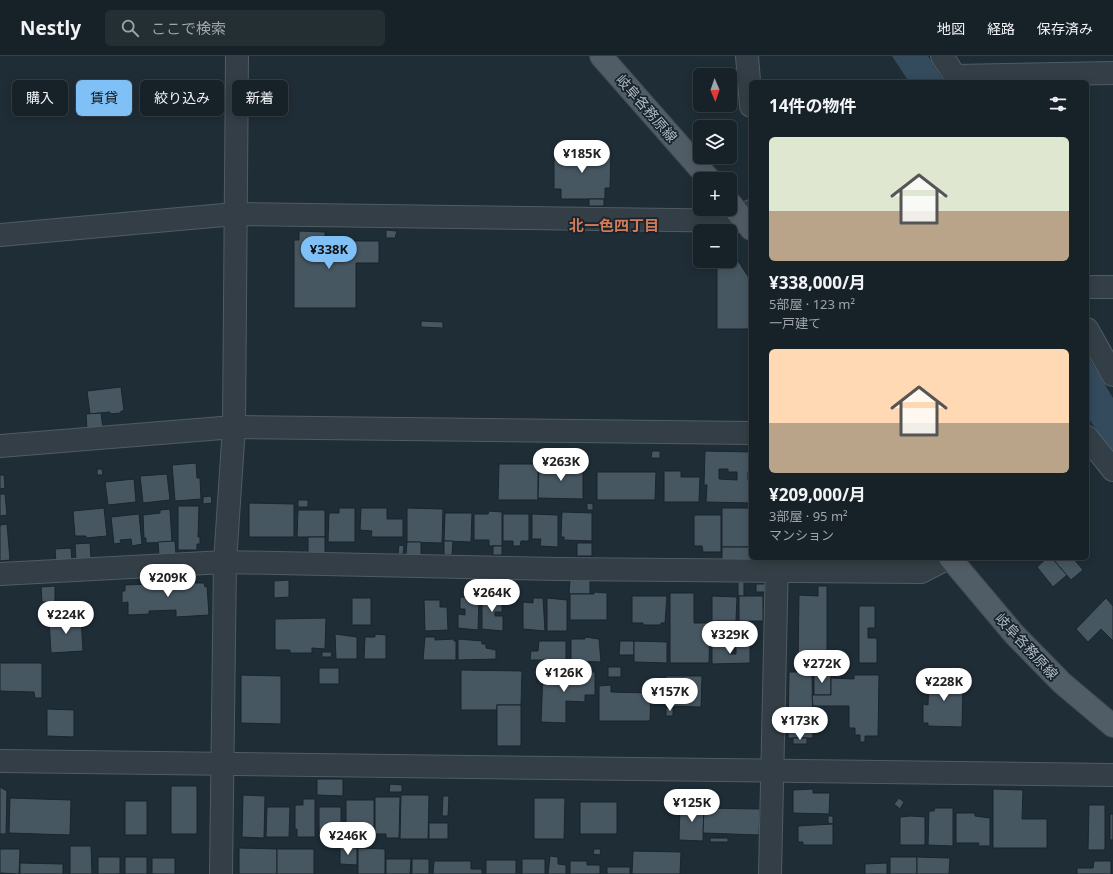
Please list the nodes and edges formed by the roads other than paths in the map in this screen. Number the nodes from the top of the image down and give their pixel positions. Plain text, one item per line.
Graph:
1 (237, 56) edge
2 (601, 56) edge
3 (747, 56) edge
4 (942, 56) edge
5 (1113, 73) edge
6 (957, 79) edge
7 (749, 81) edge
8 (703, 172) edge
9 (737, 209) edge
10 (236, 214) junction
11 (749, 220) edge
12 (0, 234) edge
13 (1089, 287) edge
14 (1113, 287) edge
15 (1089, 333) edge
16 (1113, 375) edge
17 (234, 427) junction
18 (749, 433) edge
19 (1089, 440) edge
20 (0, 446) edge
21 (1113, 470) edge
22 (945, 560) edge
23 (951, 560) edge
24 (225, 562) junction
25 (777, 565) edge
26 (0, 574) edge
27 (1113, 726) edge
28 (0, 761) edge
29 (222, 764) junction
30 (773, 771) junction
31 (1113, 775) edge
32 (221, 874) edge
33 (770, 874) edge

1 - 10 street
2 - 8 main road, 岐阜各務原線
3 - 7 street
4 - 6 street
5 - 6 street
9 - 11 main road
10 - 11 street
10 - 12 street
10 - 17 street
13 - 14 street
15 - 16 street
17 - 18 street
17 - 20 street
17 - 24 street
19 - 21 street
22 - 25 street
23 - 27 main road, 岐阜各務原線
24 - 25 street
24 - 26 street
24 - 29 street
25 - 30 street
28 - 29 street
29 - 30 street
29 - 32 street
30 - 31 street
30 - 33 street

